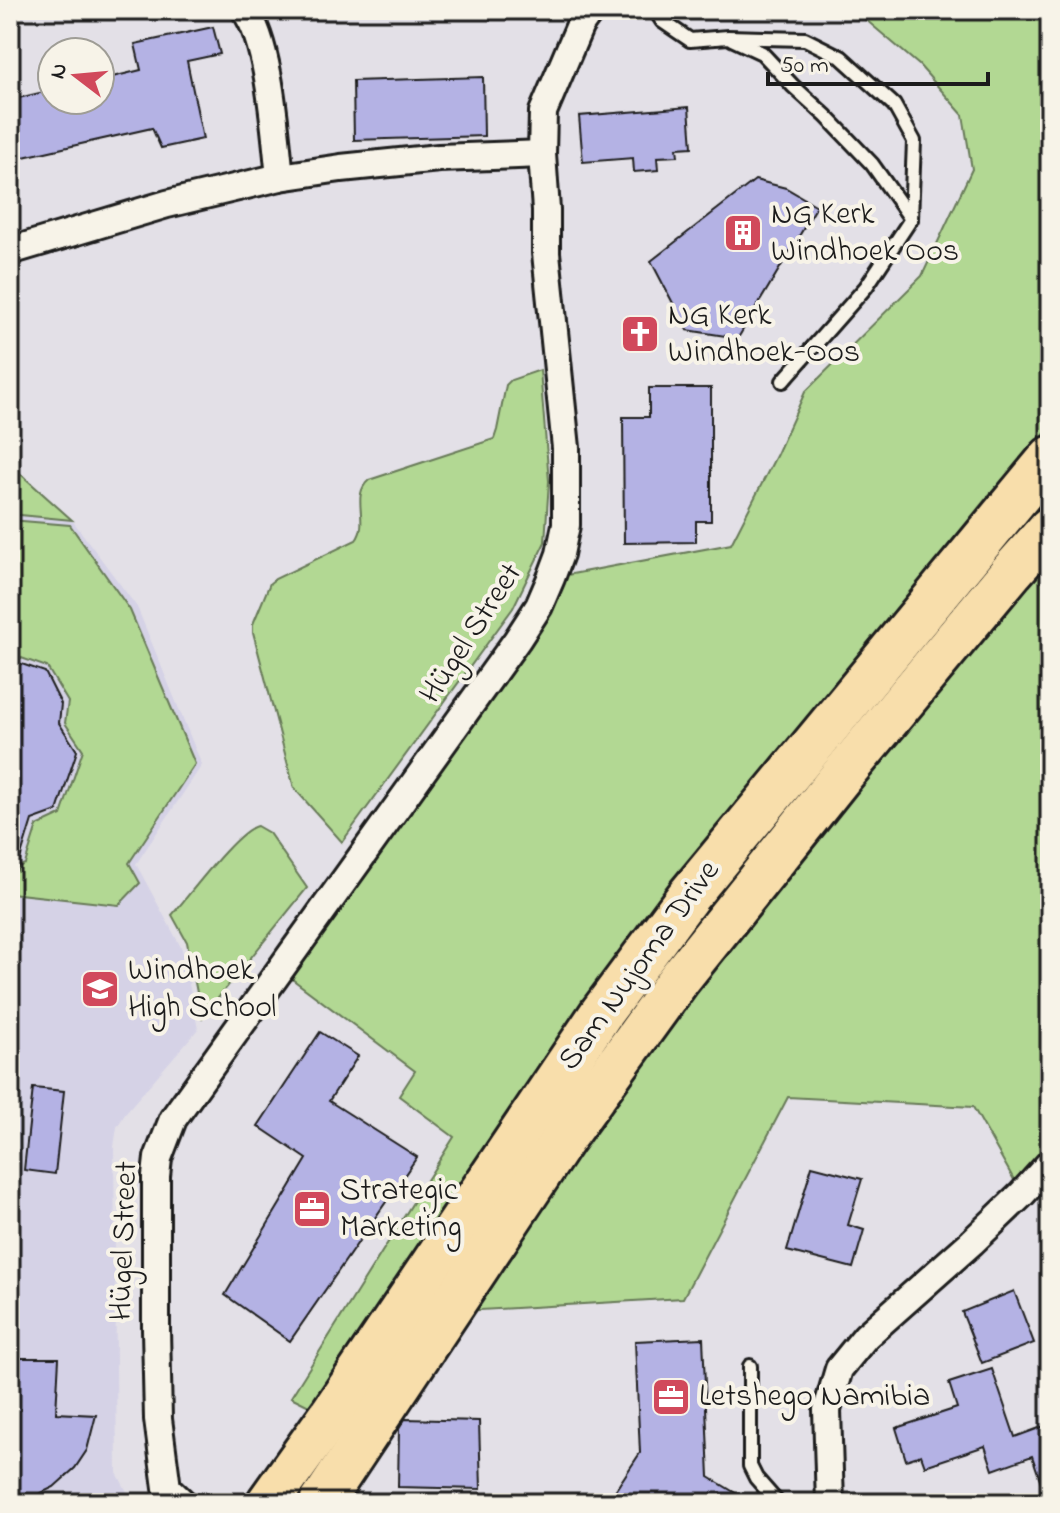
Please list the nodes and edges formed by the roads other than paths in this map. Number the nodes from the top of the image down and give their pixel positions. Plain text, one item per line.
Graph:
1 (245, 10) edge
2 (591, 10) edge
3 (655, 10) edge
4 (728, 37) junction
5 (542, 154) junction
6 (280, 177) junction
7 (911, 219) junction
8 (10, 251) edge
9 (783, 381) dead end
10 (1050, 458) edge
11 (1050, 528) edge
12 (1050, 1163) edge
13 (750, 1366) dead end
14 (183, 1503) edge
15 (268, 1503) edge
16 (321, 1503) edge
17 (778, 1503) edge
18 (830, 1503) edge

1 - 6 street
2 - 5 street, Hügel Street
3 - 4 lane
4 - 7 lane
4 - 7 lane
5 - 6 street
5 - 14 street, Hügel Street
6 - 8 street
7 - 9 lane
10 - 15 highway, Sam Nujoma Drive
11 - 16 highway, Sam Nujoma Drive
12 - 18 street
13 - 17 lane

